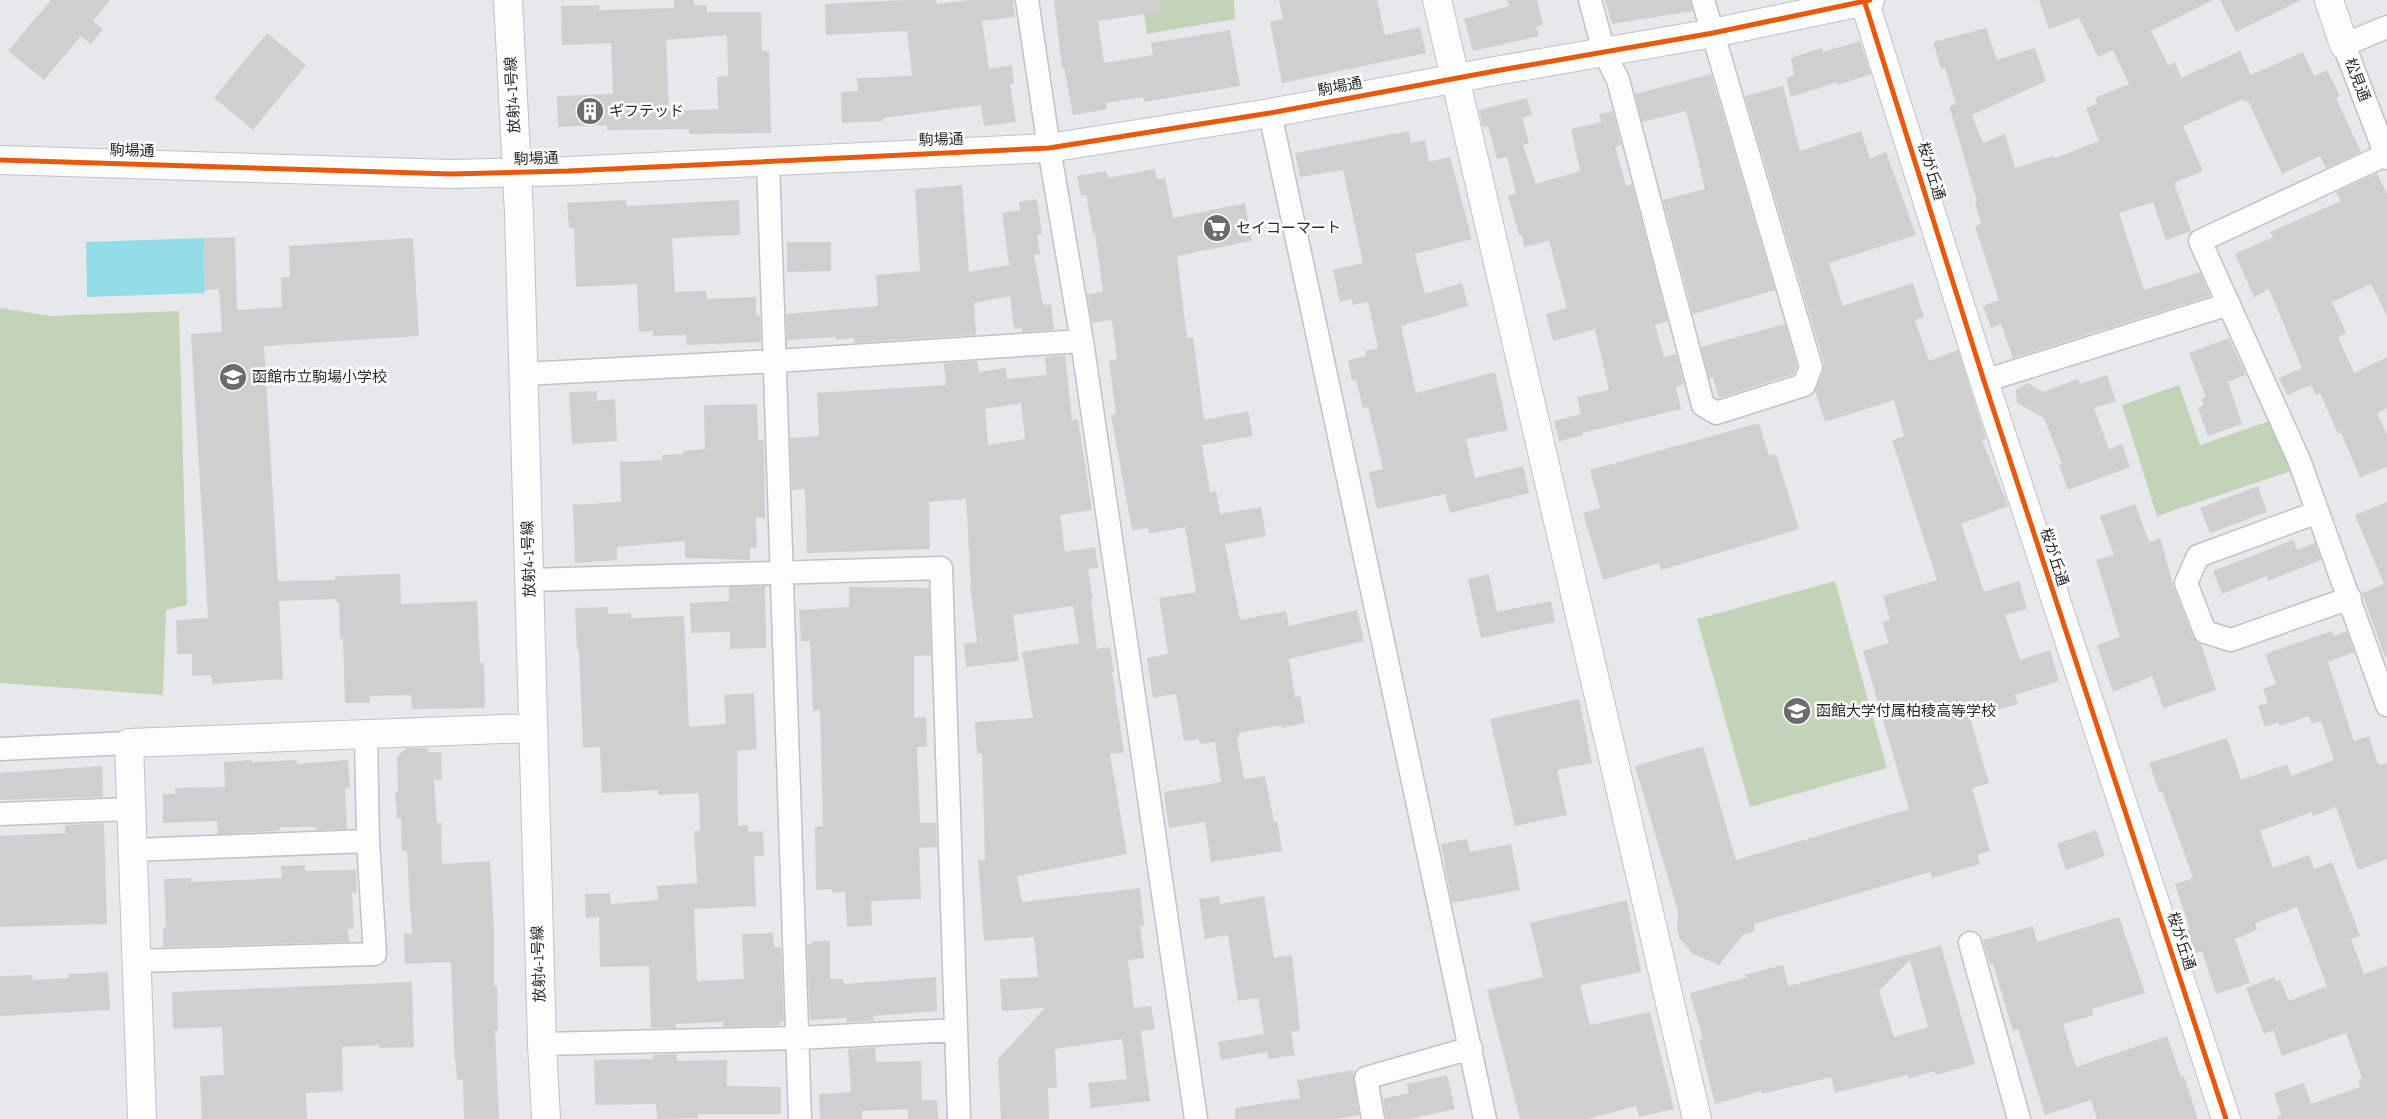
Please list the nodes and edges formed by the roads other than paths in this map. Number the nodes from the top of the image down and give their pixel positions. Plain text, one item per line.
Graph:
1 (508, 0) edge
2 (1027, 0) edge
3 (1437, 0) edge
4 (1590, 0) edge
5 (1703, 0) edge
6 (1866, 0) edge
7 (2328, 0) edge
8 (2387, 27) edge
9 (1713, 34) junction
10 (2344, 46) junction
11 (1604, 52) junction
12 (1456, 78) junction
13 (1270, 113) junction
14 (1049, 148) junction
15 (2386, 157) edge
16 (0, 160) edge
17 (768, 162) junction
18 (517, 173) junction
19 (2229, 304) junction
20 (1082, 341) junction
21 (776, 361) junction
22 (523, 374) junction
23 (1984, 381) junction
24 (2318, 512) junction
25 (781, 574) junction
26 (530, 580) junction
27 (2350, 598) junction
28 (2387, 705) edge
29 (532, 728) junction
30 (366, 734) junction
31 (129, 743) junction
32 (0, 749) edge
33 (131, 809) junction
34 (0, 814) edge
35 (368, 841) junction
36 (133, 850) junction
37 (1970, 943) dead end
38 (137, 961) junction
39 (955, 1030) junction
40 (798, 1038) junction
41 (542, 1044) junction
42 (1471, 1048) junction
43 (142, 1119) edge
44 (546, 1119) edge
45 (800, 1119) edge
46 (959, 1119) edge
47 (1196, 1119) edge
48 (1373, 1119) edge
49 (1485, 1119) edge
50 (1697, 1119) edge
51 (2019, 1119) edge
52 (2226, 1119) edge

1 - 18 street, 放射4-1号線
2 - 14 street
3 - 12 street
4 - 11 street
5 - 9 street
6 - 9 street, 駒場通
6 - 23 street, 桜が丘通
7 - 10 street, 松見通
8 - 10 street
9 - 11 street, 駒場通
9 - 11 street
10 - 15 street, 松見通
11 - 12 street, 駒場通
12 - 13 street, 駒場通
12 - 50 street
13 - 14 street, 駒場通
13 - 42 street
14 - 17 street, 駒場通
14 - 20 street
15 - 19 street
16 - 18 street, 駒場通
17 - 18 street, 駒場通
17 - 21 street
18 - 22 street, 放射4-1号線
19 - 23 street
19 - 24 street
20 - 21 street
20 - 47 street
21 - 22 street
21 - 25 street
22 - 26 street, 放射4-1号線
23 - 52 street, 桜が丘通
24 - 27 street
24 - 27 street
25 - 26 street
25 - 39 street
25 - 40 street
26 - 29 street, 放射4-1号線
27 - 28 street
29 - 30 street
29 - 41 street, 放射4-1号線
30 - 31 street
30 - 35 street
31 - 32 street
31 - 33 street
33 - 34 street
33 - 36 street
35 - 36 street
35 - 38 street
36 - 38 street
37 - 51 street
38 - 43 street
39 - 40 street
39 - 46 street
40 - 41 street
40 - 45 street
41 - 44 street, 放射4-1号線
42 - 48 street
42 - 49 street

